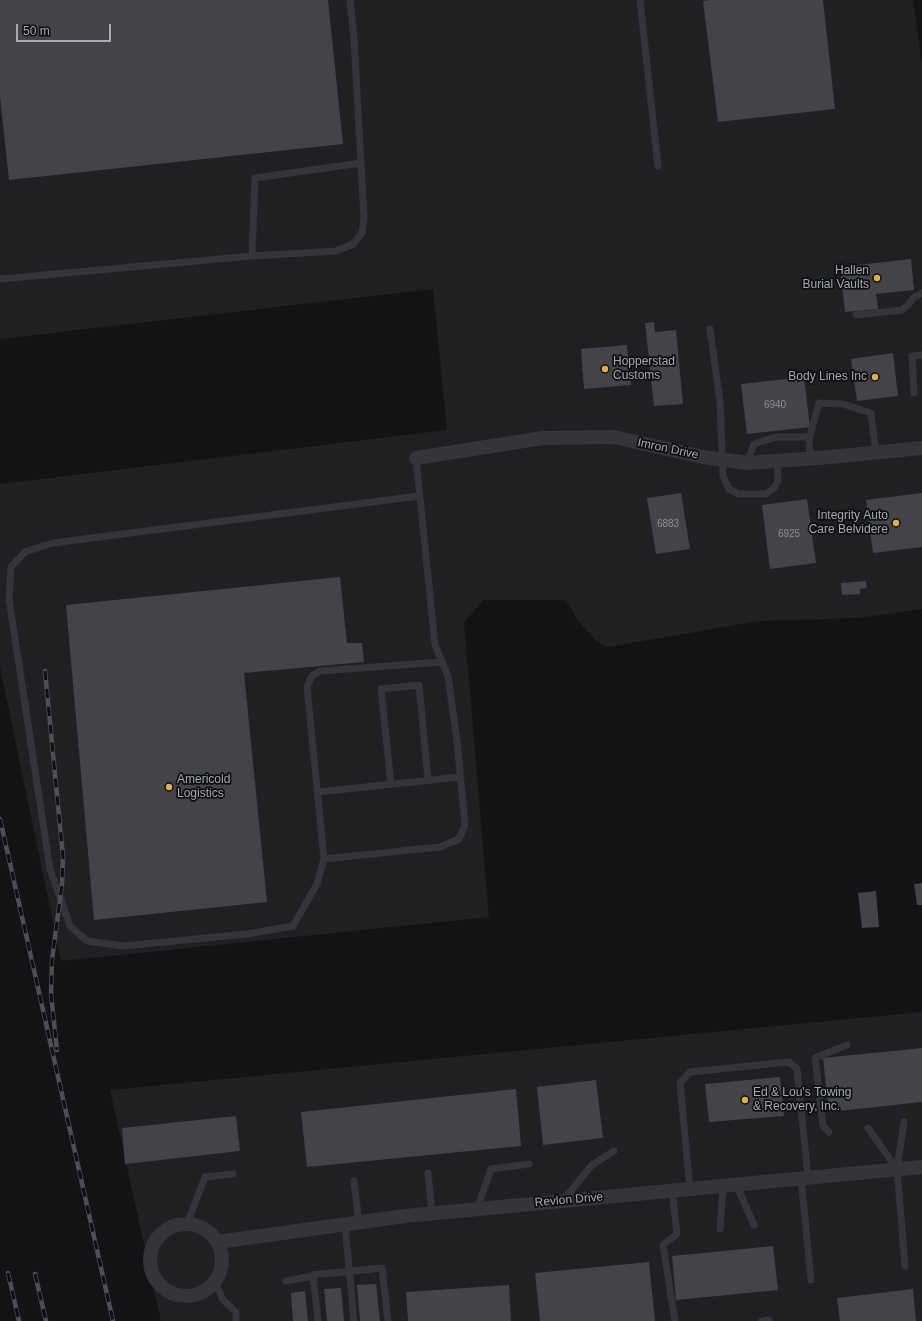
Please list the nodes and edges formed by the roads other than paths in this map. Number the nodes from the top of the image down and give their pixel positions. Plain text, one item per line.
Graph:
1 (350, 0) edge
2 (640, 0) edge
3 (361, 163) junction
4 (658, 166) dead end
5 (252, 256) junction
6 (0, 279) edge
7 (922, 293) edge
8 (856, 315) dead end
9 (710, 330) dead end
10 (922, 356) edge
11 (914, 393) dead end
12 (810, 437) junction
13 (922, 448) edge
14 (876, 453) junction
15 (416, 458) joint
16 (722, 459) junction
17 (810, 459) junction
18 (777, 461) junction
19 (747, 463) junction
20 (419, 496) junction
21 (442, 662) junction
22 (460, 777) junction
23 (428, 780) junction
24 (391, 784) junction
25 (318, 792) junction
26 (324, 860) junction
27 (847, 1045) dead end
28 (904, 1122) dead end
29 (868, 1128) dead end
30 (829, 1132) dead end
31 (614, 1151) dead end
32 (529, 1164) dead end
33 (922, 1167) edge
34 (897, 1169) junction
35 (428, 1173) dead end
36 (233, 1174) dead end
37 (805, 1178) junction
38 (354, 1181) dead end
39 (729, 1185) junction
40 (690, 1189) junction
41 (672, 1190) junction
42 (563, 1201) junction
43 (477, 1209) junction
44 (432, 1213) junction
45 (187, 1224) junction
46 (352, 1224) junction
47 (754, 1225) dead end
48 (720, 1229) dead end
49 (218, 1242) junction
50 (905, 1266) dead end
51 (349, 1272) junction
52 (314, 1276) junction
53 (811, 1280) dead end
54 (286, 1281) dead end
55 (215, 1282) junction
56 (236, 1321) edge
57 (318, 1321) edge
58 (354, 1321) edge
59 (388, 1321) edge
60 (675, 1321) edge

1 - 3 lane
2 - 4 lane
3 - 5 lane
3 - 5 lane
5 - 6 lane
7 - 8 lane
9 - 16 lane
10 - 11 lane
12 - 14 lane
12 - 17 lane
12 - 19 lane
13 - 14 street, Imron Drive
14 - 17 street, Imron Drive
15 - 16 street, Imron Drive
15 - 20 lane
16 - 18 lane
16 - 19 street, Imron Drive
17 - 18 street, Imron Drive
18 - 19 street, Imron Drive
20 - 21 lane
20 - 26 lane
21 - 22 lane
21 - 25 lane
22 - 23 lane
22 - 26 lane
23 - 24 lane
23 - 24 lane
24 - 25 lane
25 - 26 lane
27 - 30 lane
28 - 34 lane
29 - 34 lane
31 - 42 lane
32 - 43 lane
33 - 34 street, Revlon Drive
34 - 37 street, Revlon Drive
34 - 50 lane
35 - 44 lane
36 - 45 lane
37 - 39 street, Revlon Drive
37 - 40 lane
37 - 53 lane
38 - 46 lane
39 - 40 street, Revlon Drive
39 - 47 lane
39 - 48 lane
40 - 41 street, Revlon Drive
41 - 42 street, Revlon Drive
41 - 60 lane
42 - 43 street, Revlon Drive
43 - 44 street, Revlon Drive
44 - 46 street, Revlon Drive
45 - 49 street
45 - 55 street
46 - 49 street, Revlon Drive
46 - 51 lane
49 - 55 street
51 - 52 lane
51 - 58 lane
51 - 59 lane
52 - 54 lane
52 - 57 lane
55 - 56 lane

